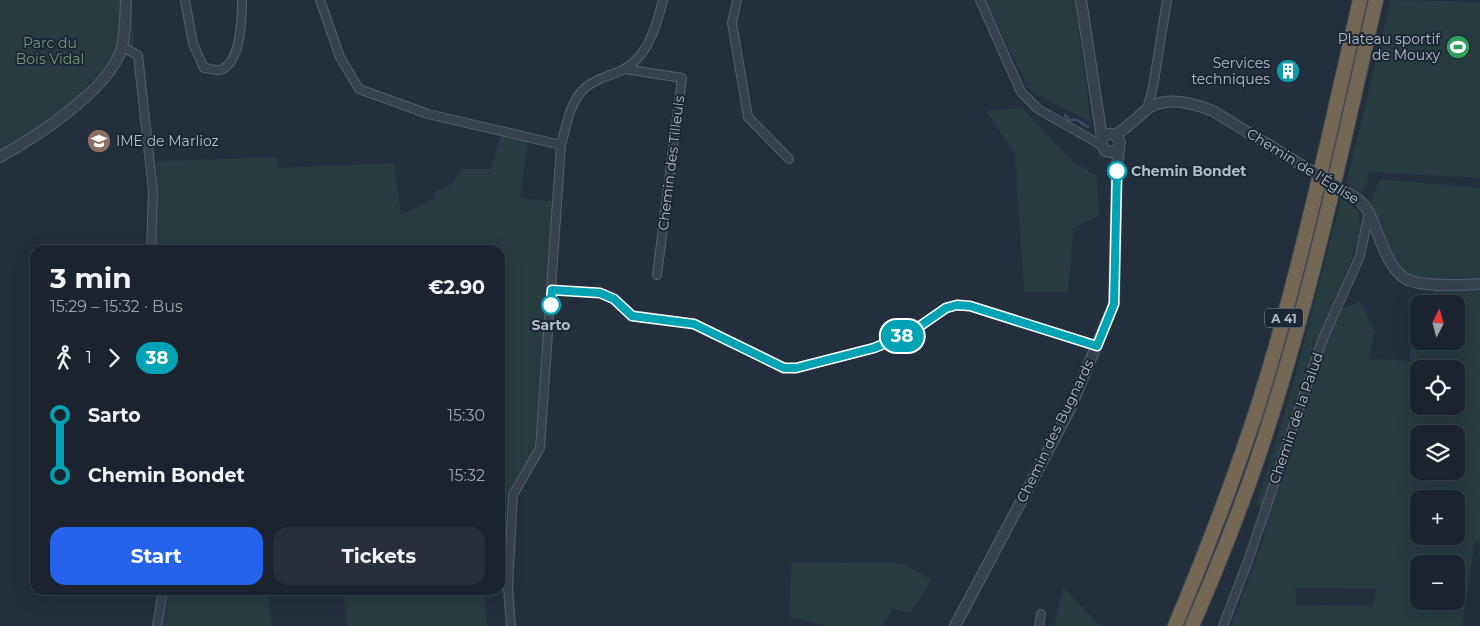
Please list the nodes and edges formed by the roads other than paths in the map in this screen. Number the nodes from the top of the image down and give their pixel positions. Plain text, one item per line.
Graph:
1 (126, 0) edge
2 (185, 0) edge
3 (242, 0) edge
4 (320, 0) edge
5 (663, 0) edge
6 (737, 0) edge
7 (980, 0) edge
8 (1081, 0) edge
9 (1166, 0) edge
10 (1360, 0) edge
11 (1376, 0) edge
12 (123, 49) junction
13 (625, 69) junction
14 (1147, 109) junction
15 (1109, 142) junction
16 (561, 146) junction
17 (0, 157) edge
18 (789, 159) dead end
19 (1369, 212) junction
20 (150, 245) edge
21 (657, 275) dead end
22 (1480, 284) edge
23 (552, 290) junction
24 (1097, 346) junction
25 (162, 595) edge
26 (1040, 614) dead end
27 (157, 626) edge
28 (511, 626) edge
29 (955, 626) edge
30 (1039, 626) edge
31 (1175, 626) edge
32 (1194, 626) edge
33 (1223, 626) edge

1 - 12 street
2 - 3 street
4 - 16 street
5 - 13 street
6 - 18 street
7 - 15 street
8 - 15 street, Chemin des Bugnards
9 - 14 street
10 - 31 highway, A 41
11 - 32 highway, A 41
12 - 17 street
12 - 20 street
13 - 16 street
13 - 21 street, Chemin des Tilleuls
14 - 15 street, Chemin de l'Église
14 - 19 street, Chemin de l'Église, bridge
15 - 24 street, Chemin des Bugnards
16 - 23 street
19 - 22 street, Chemin de l'Église
19 - 33 street, Chemin de la Palud
23 - 24 street
23 - 28 street
24 - 29 street, Chemin des Bugnards
25 - 27 street
26 - 30 street

